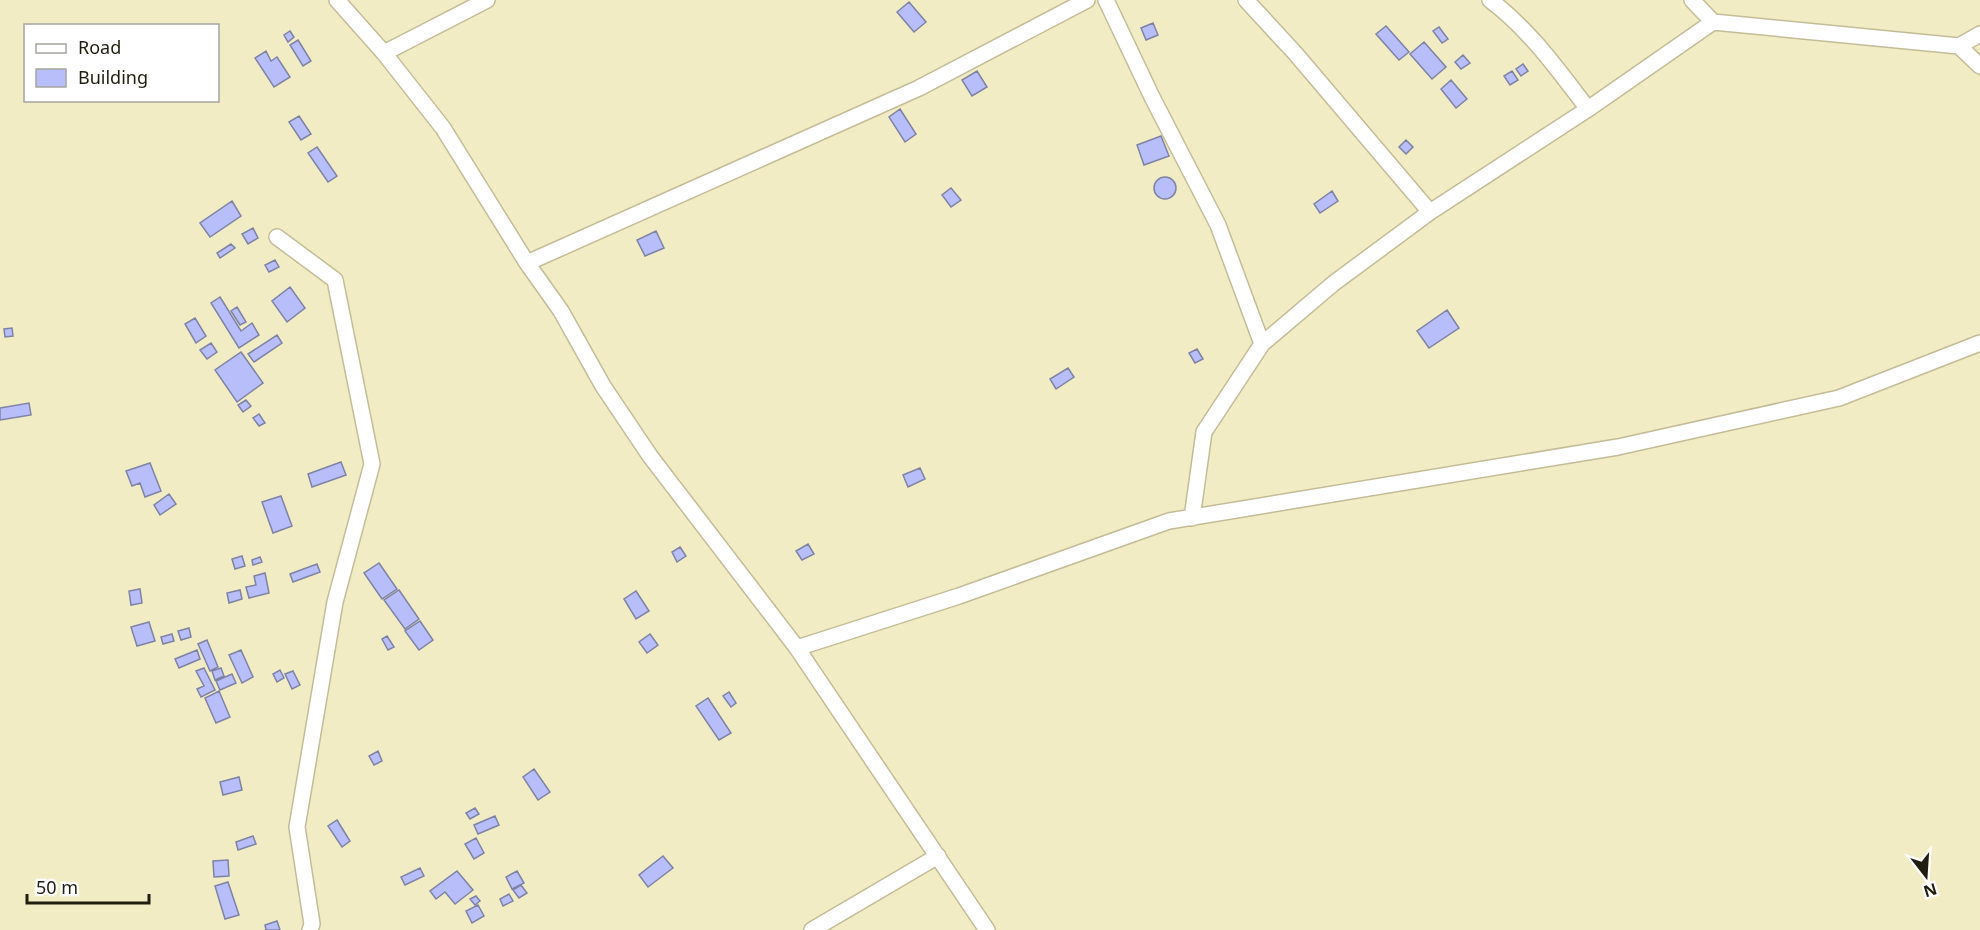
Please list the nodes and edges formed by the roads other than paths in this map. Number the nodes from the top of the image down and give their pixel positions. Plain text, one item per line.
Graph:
1 (338, 0) edge
2 (487, 0) edge
3 (1087, 0) edge
4 (1106, 0) edge
5 (1246, 0) edge
6 (1490, 0) edge
7 (1692, 0) edge
8 (1713, 22) junction
9 (1980, 34) edge
10 (1959, 46) junction
11 (384, 53) junction
12 (1980, 66) edge
13 (1588, 110) junction
14 (1430, 212) junction
15 (277, 237) dead end
16 (527, 262) junction
17 (1980, 343) edge
18 (1262, 344) junction
19 (1192, 518) junction
20 (798, 648) junction
21 (938, 856) junction
22 (310, 930) edge
23 (812, 930) edge
24 (987, 930) edge

1 - 11 street
2 - 11 street
3 - 16 street
4 - 18 street
5 - 14 street
6 - 13 street
7 - 8 street
8 - 10 street
8 - 13 street
9 - 10 street
10 - 12 street
11 - 16 street
13 - 14 street
14 - 18 street
15 - 22 street
16 - 20 street
17 - 19 street
18 - 19 street
19 - 20 street
20 - 21 street
21 - 23 street
21 - 24 street

